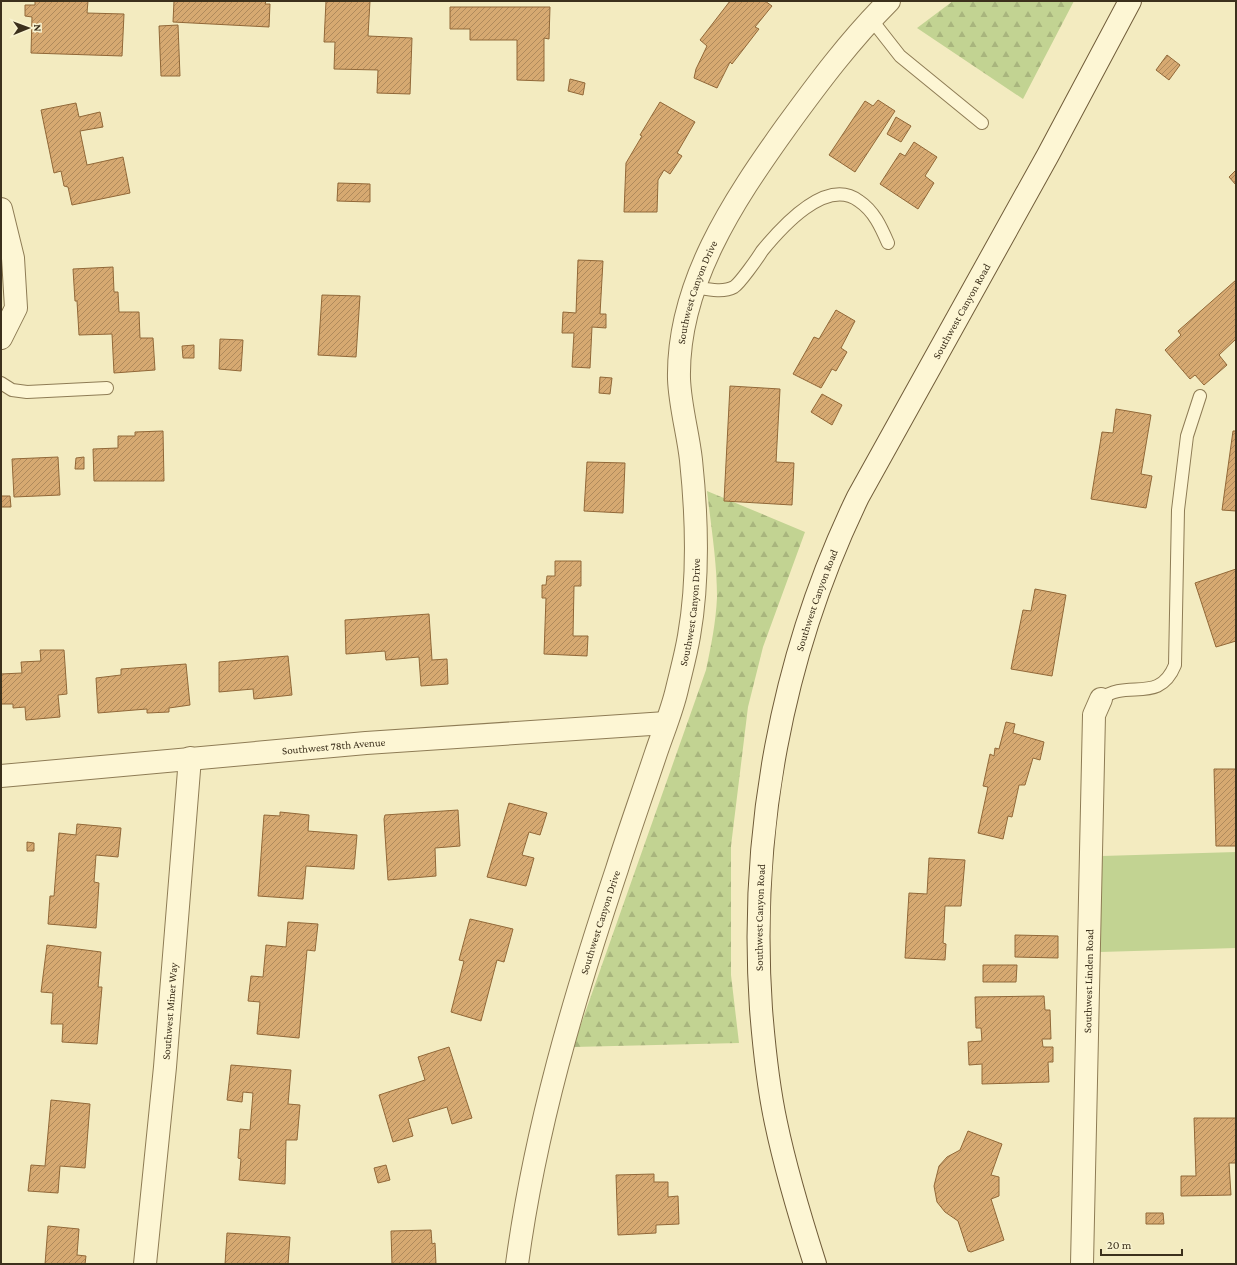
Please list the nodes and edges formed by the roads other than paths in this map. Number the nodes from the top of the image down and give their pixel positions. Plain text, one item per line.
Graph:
1 (889, 1) edge
2 (1130, 1) edge
3 (871, 19) junction
4 (982, 123) dead end
5 (1, 209) edge
6 (888, 243) dead end
7 (695, 287) junction
8 (1, 338) edge
9 (1, 383) edge
10 (107, 388) dead end
11 (1200, 396) dead end
12 (1101, 699) joint
13 (666, 723) junction
14 (190, 758) junction
15 (1, 776) edge
16 (145, 1264) edge
17 (517, 1264) edge
18 (816, 1264) edge
19 (1082, 1264) edge

1 - 3 street, Southwest Canyon Drive
2 - 18 street, Southwest Canyon Road
3 - 4 lane
3 - 7 street, Southwest Canyon Drive
5 - 8 street
6 - 7 lane
7 - 13 street, Southwest Canyon Drive
9 - 10 lane
11 - 12 lane
12 - 19 street, Southwest Linden Road
13 - 14 street, Southwest 78th Avenue
13 - 17 street, Southwest Canyon Drive
14 - 15 street, Southwest 78th Avenue
14 - 16 street, Southwest Miner Way

